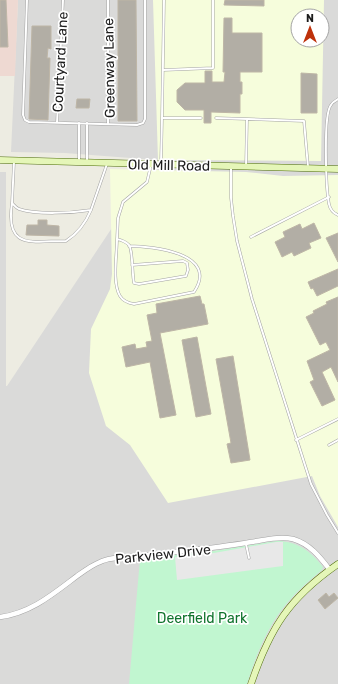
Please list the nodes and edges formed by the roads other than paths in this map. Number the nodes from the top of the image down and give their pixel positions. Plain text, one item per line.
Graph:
1 (27, 0) edge
2 (63, 0) edge
3 (108, 0) edge
4 (145, 0) edge
5 (164, 0) edge
6 (213, 0) edge
7 (163, 70) junction
8 (338, 99) edge
9 (162, 118) junction
10 (201, 118) dead end
11 (216, 118) dead end
12 (247, 119) junction
13 (57, 123) junction
14 (79, 123) junction
15 (87, 123) junction
16 (108, 124) junction
17 (0, 160) edge
18 (14, 161) junction
19 (79, 162) junction
20 (87, 163) junction
21 (108, 163) junction
22 (151, 164) junction
23 (161, 165) junction
24 (231, 166) junction
25 (246, 167) junction
26 (308, 168) junction
27 (326, 169) junction
28 (338, 169) edge
29 (329, 197) junction
30 (12, 203) junction
31 (90, 210) junction
32 (338, 216) edge
33 (251, 237) dead end
34 (117, 239) junction
35 (129, 246) junction
36 (132, 265) junction
37 (338, 419) edge
38 (296, 440) junction
39 (338, 440) edge
40 (329, 445) dead end
41 (338, 533) edge
42 (246, 543) junction
43 (249, 558) dead end
44 (338, 564) edge
45 (330, 570) junction
46 (0, 617) edge
47 (251, 684) edge

1 - 13 lane, Courtyard Lane
2 - 13 lane, Courtyard Lane
3 - 16 lane, Greenway Lane
4 - 16 lane, Greenway Lane
5 - 7 lane
6 - 7 lane
7 - 9 lane
8 - 27 lane
9 - 10 lane
9 - 23 lane
11 - 12 lane
12 - 25 lane
12 - 26 lane
13 - 14 lane, Courtyard Lane
14 - 15 lane, Courtyard Lane
14 - 19 lane
15 - 16 lane, Courtyard Lane
15 - 20 lane
17 - 18 street, Old Mill Road
18 - 19 street, Old Mill Road
18 - 30 lane
19 - 20 street, Old Mill Road
20 - 21 street, Old Mill Road
21 - 22 street, Old Mill Road
21 - 31 lane
22 - 23 street, Old Mill Road
22 - 34 lane
23 - 24 street, Old Mill Road
24 - 25 street, Old Mill Road
24 - 38 lane
25 - 26 street, Old Mill Road
26 - 27 street, Old Mill Road
27 - 28 street, Old Mill Road
27 - 29 lane
29 - 32 lane
29 - 33 lane
30 - 31 lane
30 - 31 lane
34 - 35 lane
34 - 35 lane
35 - 36 lane
36 - 36 lane
37 - 38 lane
38 - 41 lane
39 - 40 lane
42 - 43 lane
42 - 45 street, Parkview Drive
42 - 46 street, Parkview Drive
44 - 45 street
45 - 47 street

